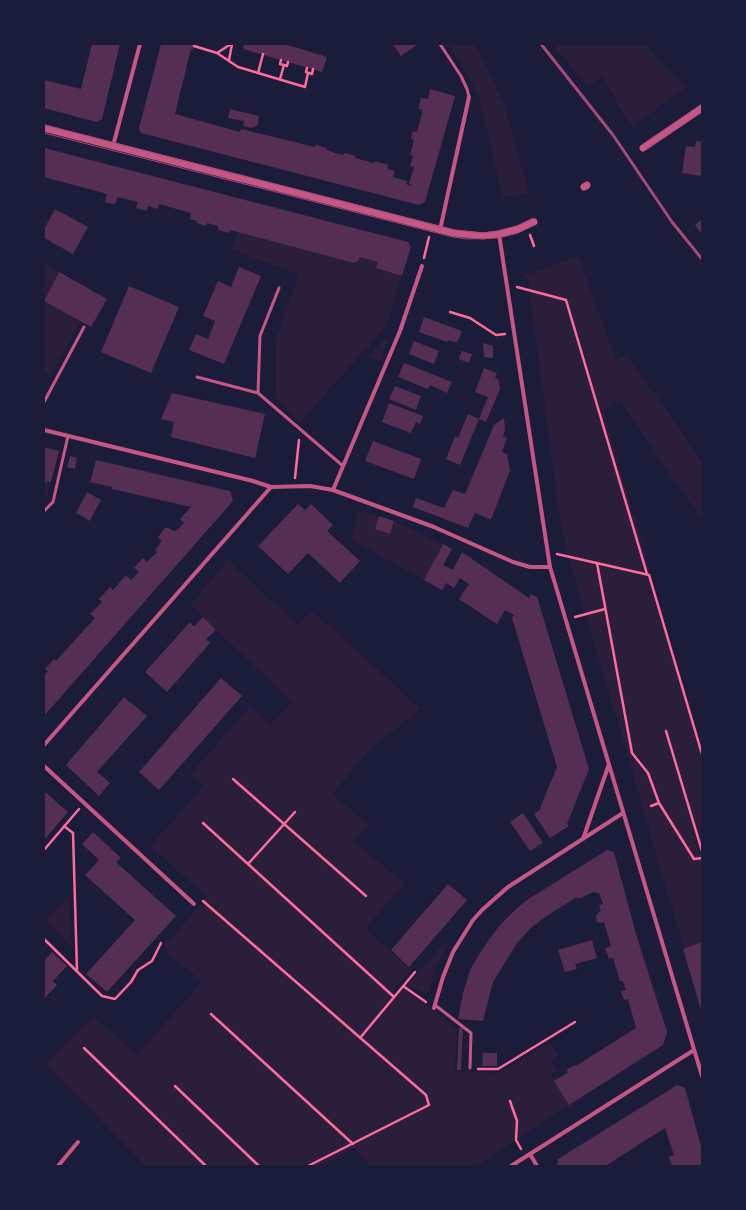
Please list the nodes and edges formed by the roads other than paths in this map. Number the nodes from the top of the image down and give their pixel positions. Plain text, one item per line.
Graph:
1 (140, 44) edge
2 (440, 44) edge
3 (468, 97) joint
4 (702, 108) edge
5 (44, 128) edge
6 (113, 146) junction
7 (643, 148) dead end
8 (534, 222) dead end
9 (440, 230) junction
10 (499, 234) junction
11 (422, 266) road end
12 (279, 288) dead end
13 (84, 327) dead end
14 (197, 377) dead end
15 (258, 393) junction
16 (44, 402) edge
17 (44, 430) edge
18 (68, 436) junction
19 (343, 466) junction
20 (271, 487) junction
21 (333, 490) junction
22 (44, 511) edge
23 (550, 567) junction
24 (44, 745) edge
25 (609, 764) junction
26 (44, 766) edge
27 (623, 813) junction
28 (583, 839) junction
29 (194, 904) road end
30 (434, 1006) joint
31 (694, 1050) junction
32 (470, 1068) road end
33 (702, 1076) edge
34 (78, 1142) dead end
35 (530, 1154) junction
36 (58, 1166) edge
37 (511, 1166) edge
38 (537, 1166) edge

1 - 6 street
2 - 3 lane
3 - 9 street
4 - 7 street
5 - 6 street
6 - 9 street
8 - 10 street
9 - 10 street
10 - 23 street
11 - 19 street
12 - 15 lane
13 - 16 lane
14 - 15 lane
15 - 19 lane
17 - 18 street
18 - 20 street
18 - 22 lane
19 - 21 street
20 - 21 street
20 - 24 street
21 - 23 street
23 - 25 street
25 - 27 street
25 - 28 street
26 - 29 street
27 - 28 street
27 - 31 street
28 - 30 street
30 - 32 lane
31 - 33 street
31 - 35 street
34 - 36 street
35 - 37 street
35 - 38 street

